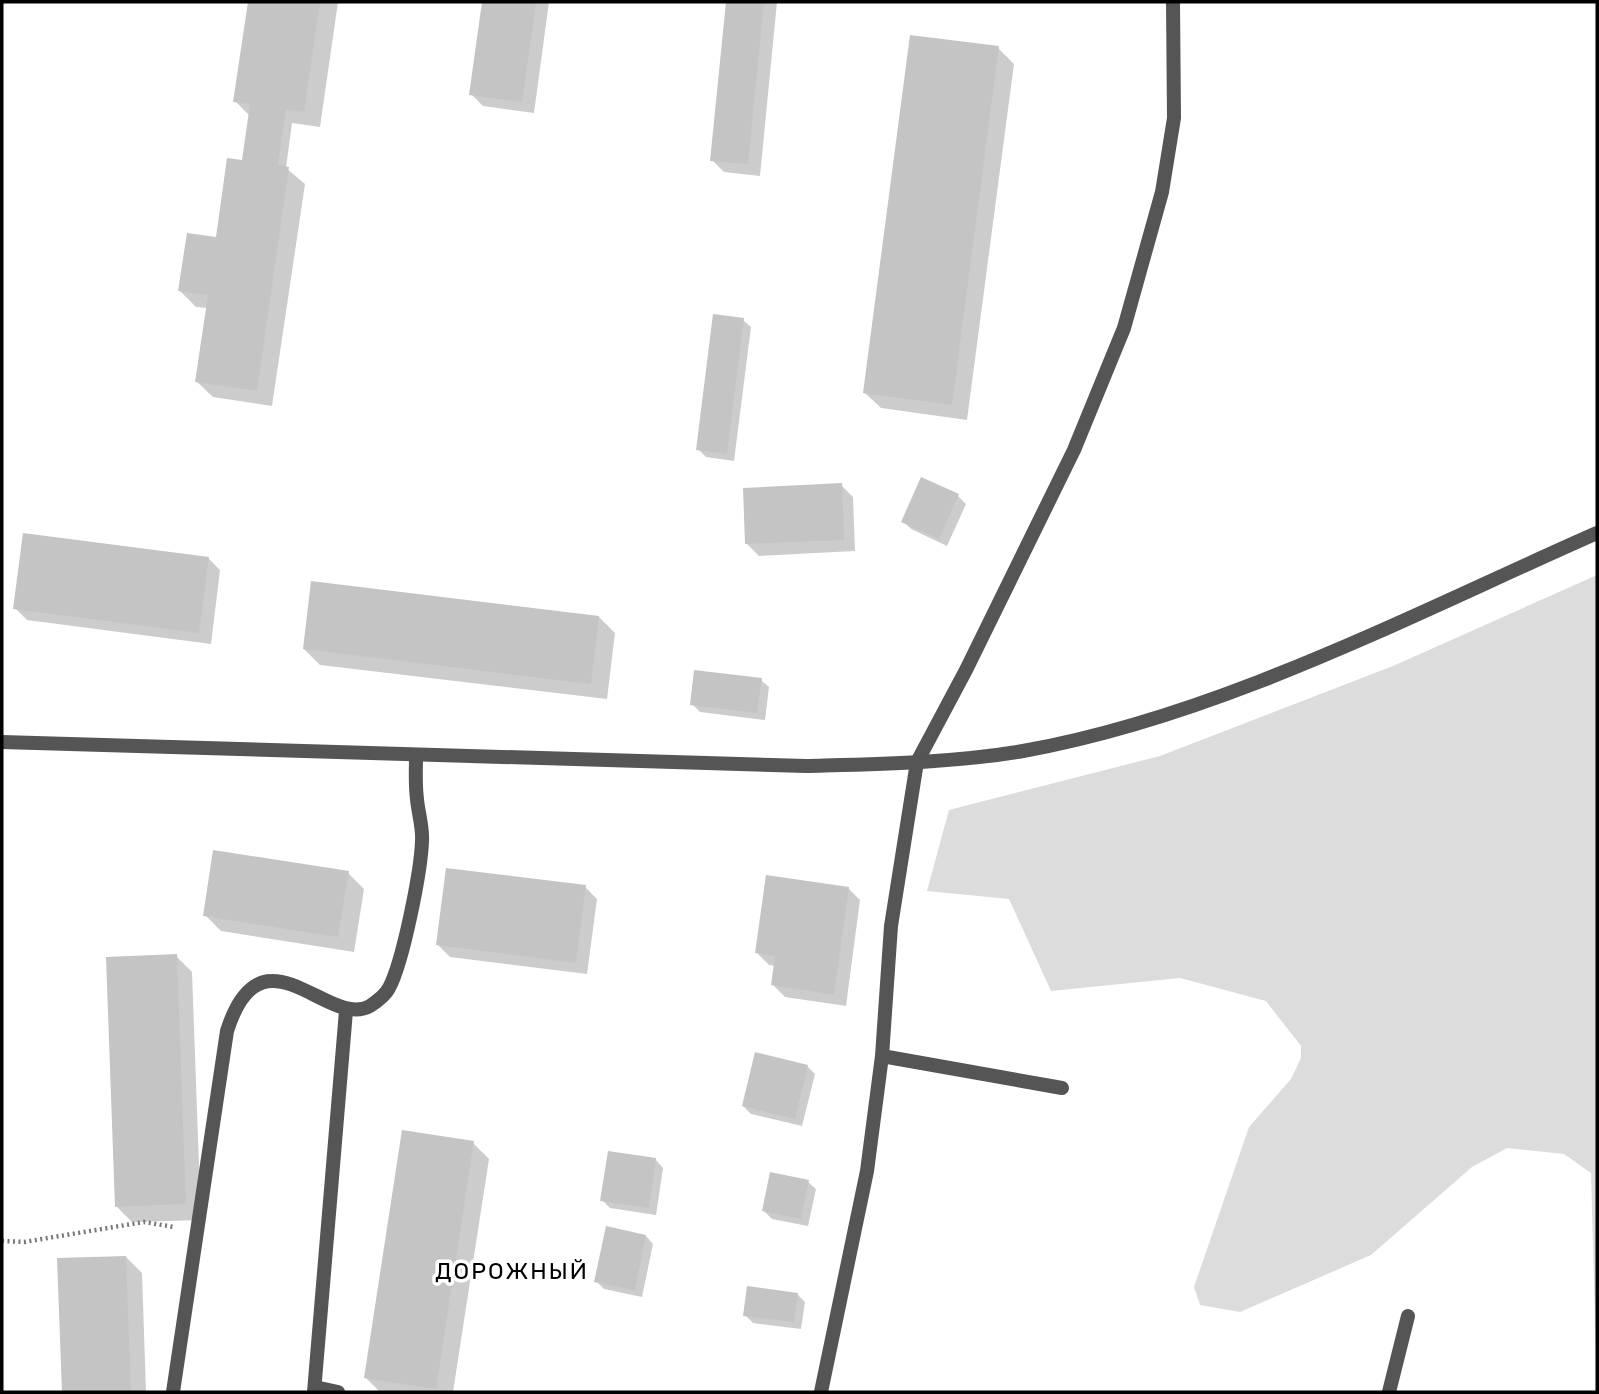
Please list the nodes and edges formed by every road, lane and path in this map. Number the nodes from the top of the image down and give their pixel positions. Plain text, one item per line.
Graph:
1 (1173, 2) edge
2 (1597, 533) edge
3 (2, 742) edge
4 (416, 756) junction
5 (917, 762) junction
6 (346, 1011) junction
7 (882, 1056) junction
8 (1062, 1088) dead end
9 (199, 1231) junction
10 (2, 1241) edge
11 (1408, 1316) dead end
12 (315, 1390) edge
13 (173, 1392) edge
14 (338, 1392) edge
15 (821, 1392) edge
16 (1389, 1392) edge

1 - 5 street
2 - 5 street
3 - 4 street
4 - 5 street
4 - 6 street
5 - 7 street
6 - 9 street
6 - 12 street
7 - 8 street
7 - 15 street
9 - 10 path
9 - 13 street
11 - 16 street
12 - 14 street

